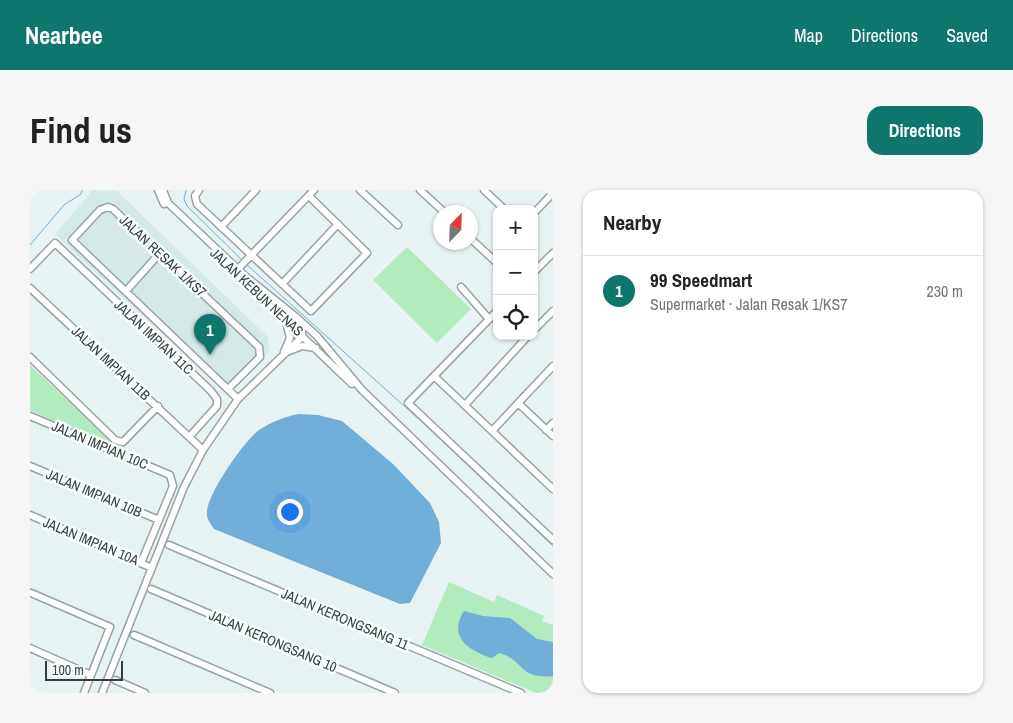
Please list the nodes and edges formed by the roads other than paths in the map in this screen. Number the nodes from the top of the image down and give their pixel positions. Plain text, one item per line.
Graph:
1 (158, 190) edge
2 (163, 190) edge
3 (199, 190) edge
4 (256, 190) edge
5 (314, 190) edge
6 (360, 190) edge
7 (420, 190) edge
8 (484, 190) edge
9 (550, 194) edge
10 (309, 196) junction
11 (436, 205) edge
12 (500, 205) edge
13 (538, 208) edge
14 (338, 224) junction
15 (398, 225) dead end
16 (221, 227) junction
17 (478, 244) edge
18 (160, 253) junction
19 (553, 253) edge
20 (252, 256) junction
21 (493, 256) edge
22 (245, 262) junction
23 (232, 263) junction
24 (538, 268) edge
25 (30, 269) edge
26 (236, 271) junction
27 (244, 275) junction
28 (282, 284) junction
29 (461, 287) dead end
30 (30, 288) edge
31 (126, 291) junction
32 (289, 311) junction
33 (553, 311) edge
34 (493, 315) edge
35 (489, 319) junction
36 (286, 320) junction
37 (538, 326) edge
38 (302, 334) junction
39 (524, 340) edge
40 (317, 348) junction
41 (329, 351) junction
42 (283, 353) junction
43 (30, 357) edge
44 (553, 366) edge
45 (434, 376) junction
46 (228, 389) junction
47 (362, 390) junction
48 (238, 399) junction
49 (518, 403) junction
50 (465, 405) junction
51 (158, 406) junction
52 (30, 416) edge
53 (553, 423) edge
54 (546, 430) junction
55 (492, 431) junction
56 (553, 436) edge
57 (191, 437) junction
58 (204, 449) junction
59 (30, 466) edge
60 (553, 489) edge
61 (30, 515) edge
62 (159, 520) junction
63 (552, 537) edge
64 (169, 545) dead end
65 (141, 563) junction
66 (152, 568) junction
67 (553, 574) edge
68 (152, 589) dead end
69 (31, 593) edge
70 (134, 635) dead end
71 (30, 648) edge
72 (91, 675) junction
73 (116, 680) dead end
74 (84, 693) edge
75 (102, 693) edge
76 (145, 693) edge
77 (270, 693) edge
78 (396, 693) edge
79 (521, 693) edge

1 - 26 street, JALAN KEBUN NENAS
2 - 23 street, JALAN KEBUN NENAS
3 - 16 street
4 - 16 street
5 - 10 street
6 - 15 street
7 - 11 street
8 - 12 street
9 - 13 street
10 - 14 street
10 - 20 street
14 - 28 street
14 - 28 street
16 - 20 street
17 - 21 street
18 - 31 street
18 - 31 street, JALAN RESAK 1/KS7
18 - 46 street, JALAN RESAK 1/KS7
19 - 24 street
20 - 22 street
20 - 28 street
22 - 23 street
22 - 26 street
22 - 27 street
23 - 26 street, JALAN KEBUN NENAS
25 - 57 street, JALAN IMPIAN 11C
26 - 27 street, JALAN KEBUN NENAS
26 - 36 street, JALAN KEBUN NENAS
27 - 32 street, JALAN KEBUN NENAS
29 - 35 street
30 - 51 street, JALAN IMPIAN 11B
31 - 46 street, JALAN RESAK 1/KS7
32 - 38 street
32 - 41 street, JALAN KEBUN NENAS
33 - 37 street
34 - 35 street
35 - 45 street
36 - 38 street, JALAN KEBUN NENAS
36 - 42 street
38 - 40 street, JALAN KEBUN NENAS
38 - 41 street
38 - 42 street
39 - 50 street
40 - 42 street
40 - 47 street, JALAN KEBUN NENAS
41 - 47 street, JALAN KEBUN NENAS
42 - 48 street
43 - 51 street
44 - 49 street
45 - 50 street
45 - 63 street
46 - 48 street, JALAN RESAK 1/KS7
47 - 67 street, JALAN KEBUN NENAS
48 - 58 street
49 - 54 street
49 - 55 street
50 - 55 street
51 - 57 street, JALAN IMPIAN 11B
52 - 62 street, JALAN IMPIAN 10C
53 - 54 street
54 - 56 street
55 - 60 street
57 - 58 street, JALAN IMPIAN 11B
58 - 66 street
59 - 62 street, JALAN IMPIAN 10B
61 - 65 street, JALAN IMPIAN 10A
62 - 65 street
64 - 79 street, JALAN KERONGSANG 11
65 - 66 street, JALAN IMPIAN 10A
66 - 75 street
68 - 78 street, JALAN KERONGSANG 10
69 - 72 street
70 - 77 street
71 - 72 street
72 - 74 street
73 - 76 street

